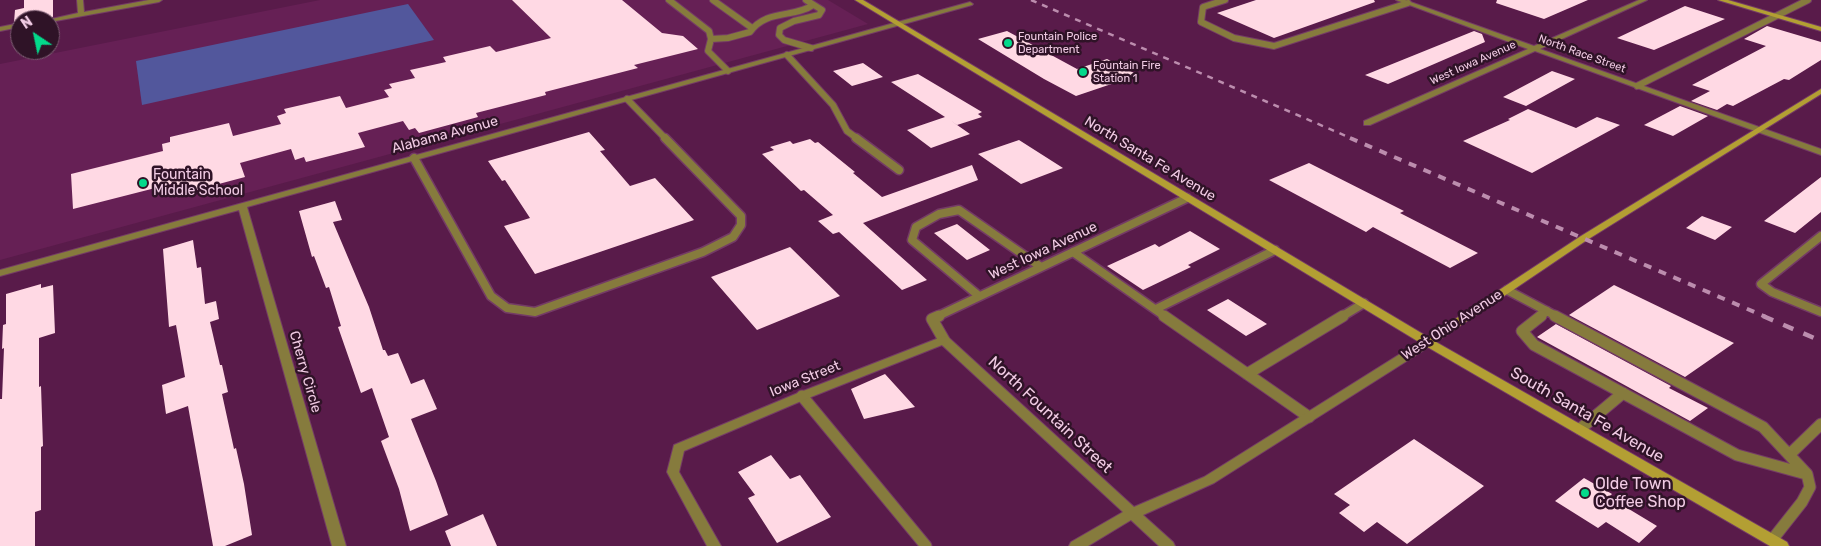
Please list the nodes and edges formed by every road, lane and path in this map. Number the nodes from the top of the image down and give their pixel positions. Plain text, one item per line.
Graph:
1 (80, 0) edge
2 (159, 0) edge
3 (669, 0) edge
4 (713, 0) edge
5 (806, 0) edge
6 (858, 0) edge
7 (1225, 0) edge
8 (1399, 0) edge
9 (1644, 0) edge
10 (1721, 0) edge
11 (1808, 0) edge
12 (1408, 3) junction
13 (970, 4) dead end
14 (813, 5) junction
15 (81, 14) junction
16 (1777, 16) junction
17 (60, 18) edge
18 (898, 24) junction
19 (752, 28) junction
20 (1821, 29) edge
21 (711, 39) junction
22 (811, 48) junction
23 (1534, 48) junction
24 (787, 55) junction
25 (728, 71) junction
26 (1637, 86) junction
27 (1821, 91) edge
28 (627, 99) junction
29 (1367, 123) dead end
30 (1758, 130) junction
31 (1821, 152) edge
32 (414, 158) junction
33 (899, 170) dead end
34 (1187, 198) junction
35 (242, 205) junction
36 (1821, 236) edge
37 (1275, 250) junction
38 (1073, 252) junction
39 (1042, 267) junction
40 (0, 273) edge
41 (1507, 290) junction
42 (979, 296) junction
43 (1364, 303) junction
44 (1156, 309) junction
45 (1548, 311) junction
46 (1821, 312) edge
47 (944, 340) junction
48 (1428, 342) junction
49 (1247, 374) junction
50 (1623, 393) junction
51 (802, 396) junction
52 (1309, 417) junction
53 (1821, 424) edge
54 (1580, 429) junction
55 (1790, 455) junction
56 (1807, 474) junction
57 (1133, 513) junction
58 (1773, 544) edge
59 (339, 546) edge
60 (714, 546) edge
61 (926, 546) edge
62 (1076, 546) edge
63 (1168, 546) edge

1 - 15 street
2 - 15 street
3 - 21 lane
4 - 19 lane
5 - 14 lane
6 - 18 main road, North Santa Fe Avenue
7 - 12 lane
8 - 12 street, North Race Street
9 - 23 street, West Iowa Avenue
10 - 16 main road
11 - 16 lane
12 - 23 street, North Race Street
13 - 18 street, Alabama Avenue
14 - 19 lane
14 - 22 lane
15 - 17 street
16 - 20 main road
16 - 26 lane
18 - 22 street, Alabama Avenue
18 - 34 main road, North Santa Fe Avenue
19 - 21 lane
21 - 25 lane
22 - 24 street, Alabama Avenue
23 - 26 street, North Race Street
23 - 29 street, West Iowa Avenue
24 - 25 street, Alabama Avenue
24 - 33 lane
25 - 28 street, Alabama Avenue
26 - 30 street, North Race Street
27 - 30 main road, West Ohio Avenue
28 - 32 street, Alabama Avenue
28 - 32 lane
30 - 31 street, North Race Street
30 - 41 main road, West Ohio Avenue
32 - 35 street, Alabama Avenue
34 - 37 main road, North Santa Fe Avenue
34 - 38 lane, West Iowa Avenue
35 - 40 street, Alabama Avenue
35 - 59 street, Cherry Circle
36 - 46 lane
37 - 43 main road, North Santa Fe Avenue
37 - 44 lane
38 - 39 lane, West Iowa Avenue
38 - 44 lane
39 - 42 lane, West Iowa Avenue
39 - 42 lane
41 - 45 lane
41 - 48 main road, West Ohio Avenue
42 - 47 lane, West Iowa Avenue
43 - 48 main road, North Santa Fe Avenue
43 - 49 lane
44 - 49 lane
45 - 50 lane
45 - 55 lane
47 - 51 street, Iowa Street
47 - 57 street, North Fountain Street
48 - 52 street, West Ohio Avenue
48 - 54 main road, South Santa Fe Avenue
49 - 52 lane
50 - 54 lane
50 - 56 lane
51 - 60 street, Iowa Street
51 - 61 lane
52 - 57 street, West Ohio Avenue
53 - 55 lane
54 - 58 main road, South Santa Fe Avenue
55 - 56 lane
56 - 58 lane
57 - 62 street, West Ohio Avenue
57 - 63 street, North Fountain Street

